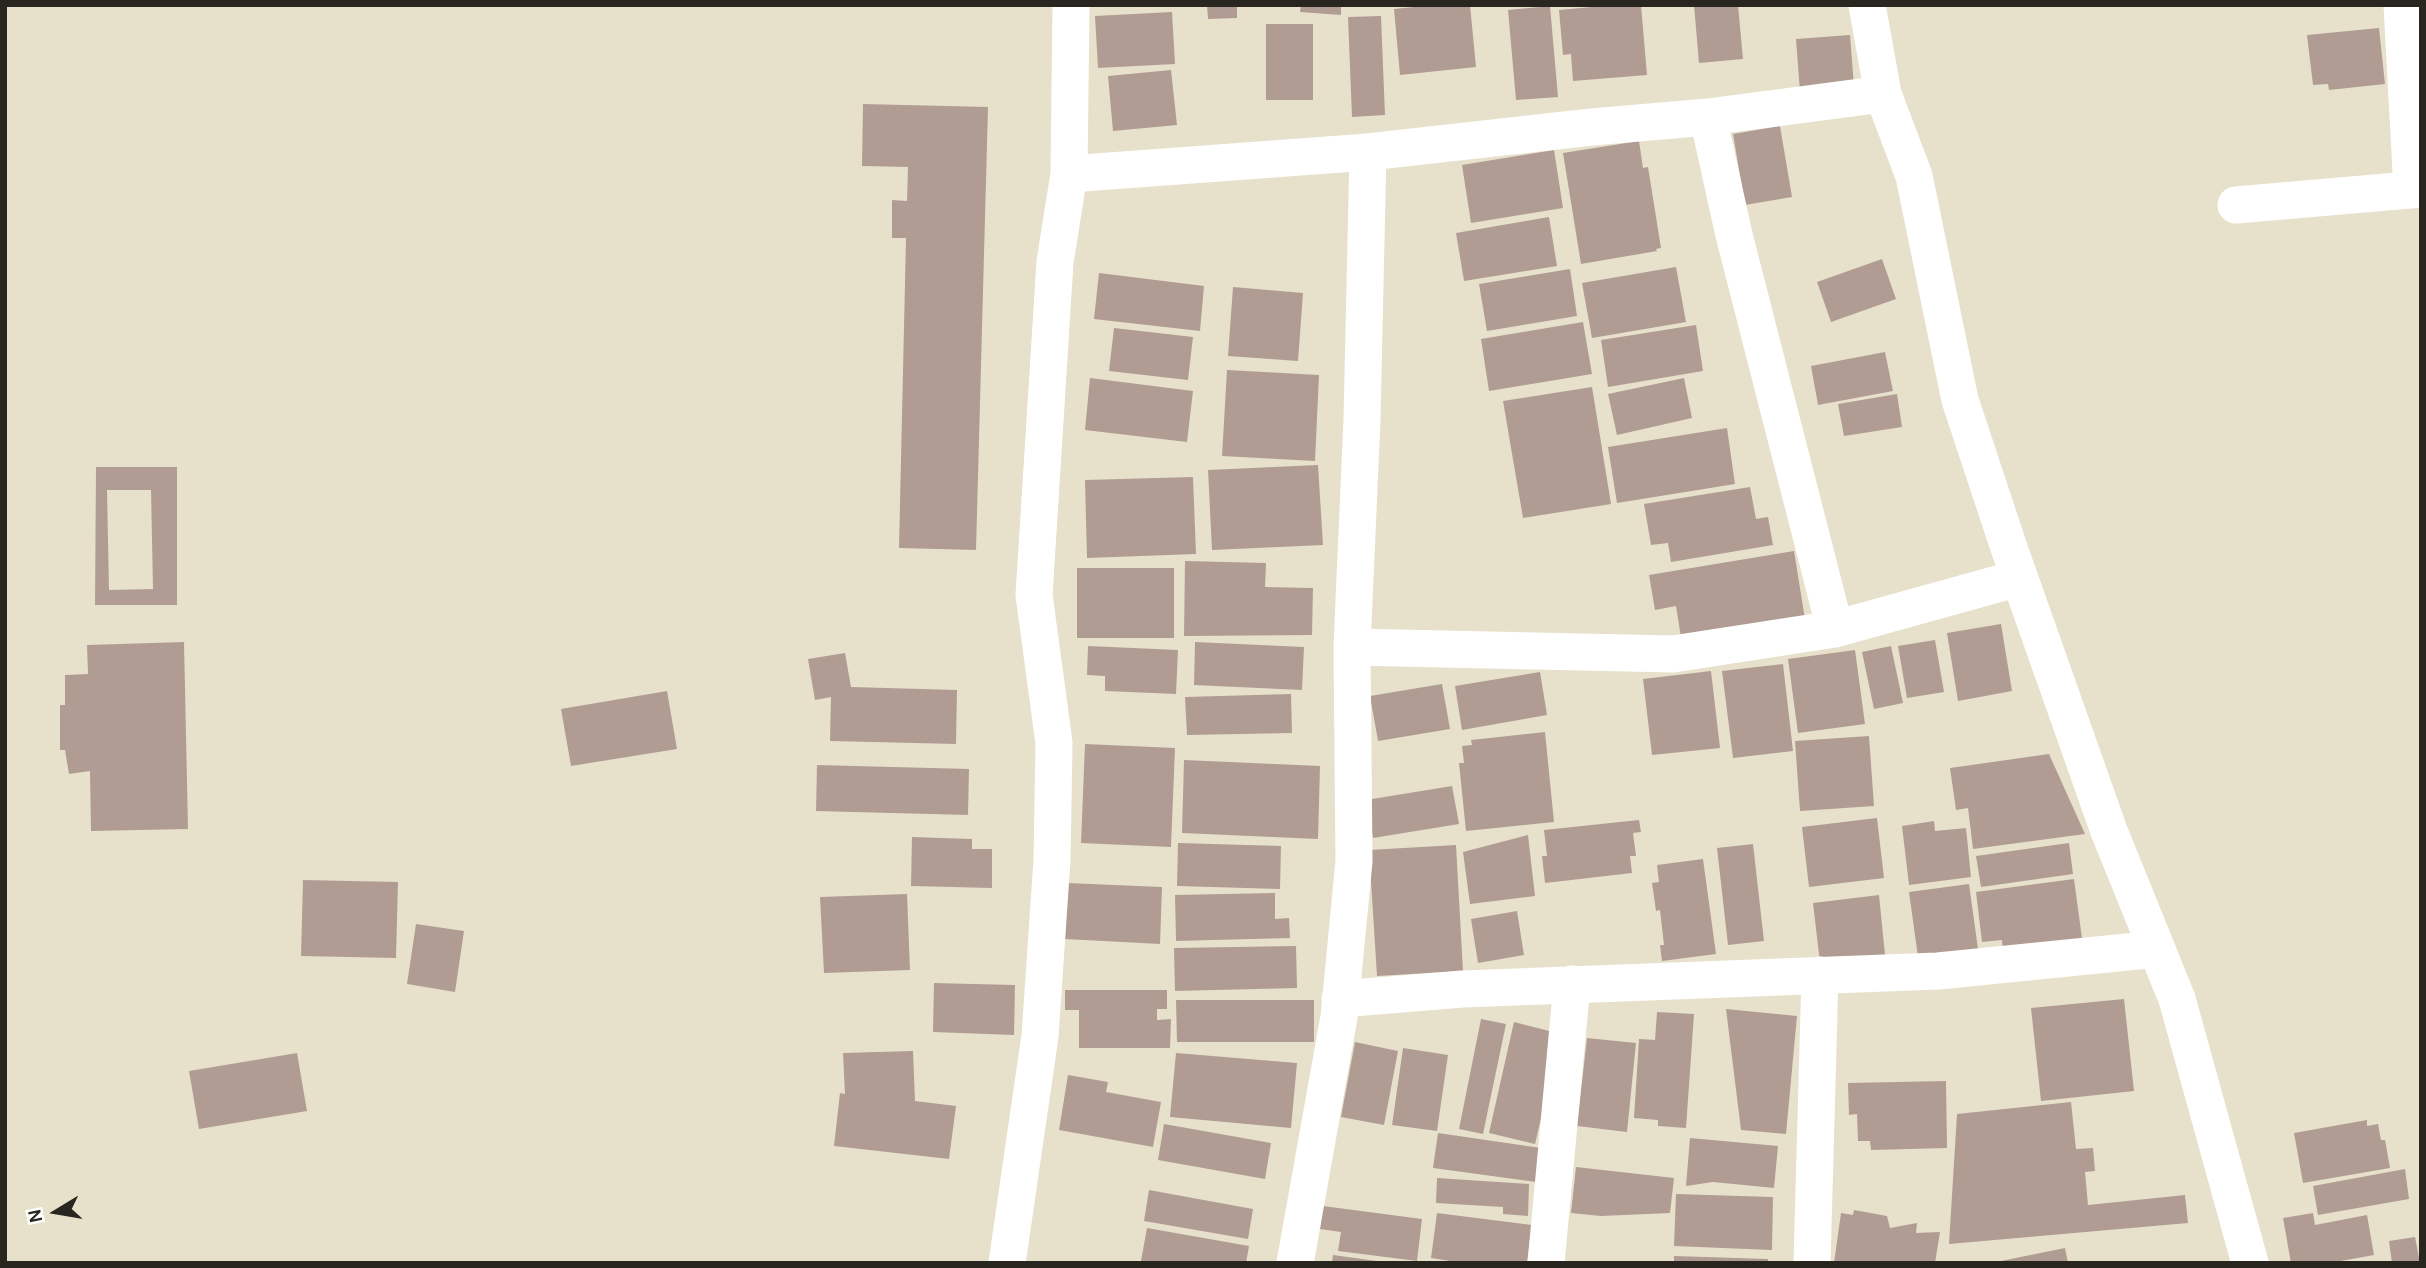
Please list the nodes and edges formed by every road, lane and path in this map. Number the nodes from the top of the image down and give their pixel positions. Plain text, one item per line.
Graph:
1 (1071, 5) edge
2 (1867, 5) edge
3 (2402, 5) edge
4 (1882, 94) junction
5 (1708, 117) junction
6 (1368, 152) junction
7 (1069, 174) junction
8 (2416, 189) edge
9 (2236, 205) dead end
10 (2019, 578) junction
11 (1835, 629) junction
12 (1352, 647) junction
13 (2157, 949) junction
14 (1820, 975) junction
15 (1572, 984) junction
16 (1340, 999) junction
17 (1007, 1263) edge
18 (1295, 1263) edge
19 (1546, 1263) edge
20 (1812, 1263) edge
21 (2250, 1263) edge

1 - 7 street
2 - 4 street
3 - 8 street
4 - 5 street
4 - 10 street
5 - 6 street
5 - 11 street
6 - 7 street
6 - 12 street
7 - 17 street
8 - 9 street
10 - 11 street
10 - 13 street
11 - 12 street
12 - 16 street
13 - 14 street
13 - 21 street
14 - 15 street
14 - 20 street
15 - 16 street
15 - 19 street
16 - 18 street

